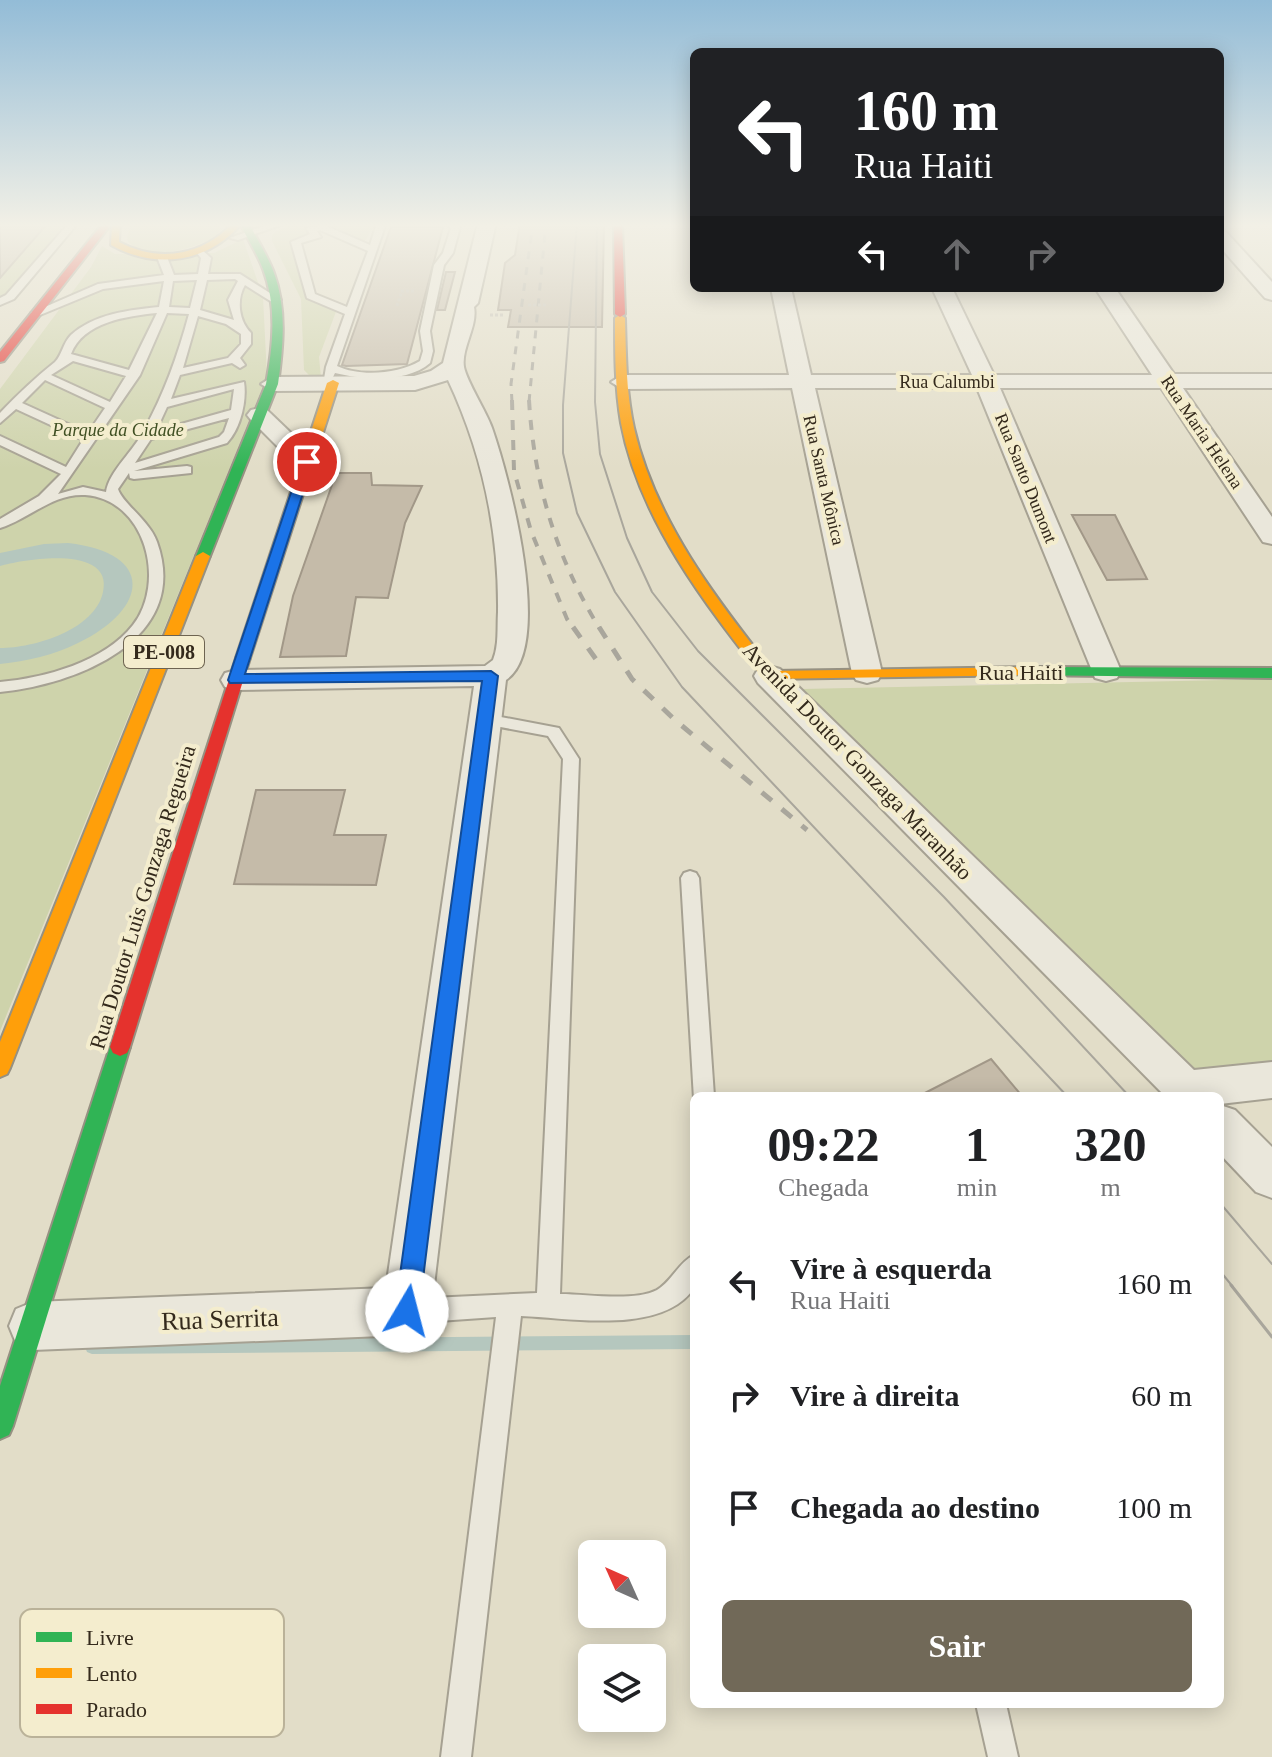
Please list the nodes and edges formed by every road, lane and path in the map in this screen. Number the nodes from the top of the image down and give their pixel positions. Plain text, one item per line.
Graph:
1 (43, 305) edge
2 (54, 305) edge
3 (113, 305) edge
4 (163, 305) edge
5 (195, 305) edge
6 (231, 305) edge
7 (277, 305) edge
8 (333, 305) edge
9 (352, 305) edge
10 (399, 305) edge
11 (431, 305) edge
12 (467, 305) edge
13 (528, 305) dead end
14 (547, 305) dead end
15 (620, 305) edge
16 (785, 305) edge
17 (950, 305) edge
18 (1116, 305) edge
19 (398, 308) dead end
20 (194, 309) junction
21 (162, 310) junction
22 (350, 312) junction
23 (36, 314) junction
24 (93, 327) junction
25 (241, 329) junction
26 (16, 337) junction
27 (0, 351) edge
28 (0, 359) edge
29 (232, 360) junction
30 (63, 361) junction
31 (453, 366) junction
32 (176, 373) junction
33 (134, 375) junction
34 (45, 376) junction
35 (330, 378) junction
36 (1272, 381) edge
37 (622, 382) junction
38 (802, 382) junction
39 (986, 382) junction
40 (1169, 383) junction
41 (240, 384) junction
42 (272, 384) junction
43 (15, 404) junction
44 (163, 405) junction
45 (112, 407) junction
46 (247, 414) junction
47 (0, 420) edge
48 (147, 437) junction
49 (90, 439) junction
50 (0, 440) edge
51 (307, 462) junction
52 (187, 470) dead end
53 (68, 472) junction
54 (121, 474) junction
55 (114, 498) junction
56 (40, 502) junction
57 (0, 524) edge
58 (1272, 536) edge
59 (1106, 671) junction
60 (867, 673) junction
61 (1272, 673) edge
62 (491, 676) junction
63 (769, 676) junction
64 (236, 680) junction
65 (0, 687) edge
66 (485, 719) junction
67 (690, 878) dead end
68 (0, 1068) edge
69 (1272, 1080) edge
70 (703, 1092) edge
71 (1188, 1092) edge
72 (1195, 1092) edge
73 (1224, 1128) edge
74 (1272, 1177) edge
75 (690, 1273) edge
76 (548, 1305) junction
77 (407, 1311) junction
78 (510, 1312) junction
79 (33, 1326) junction
80 (0, 1426) edge
81 (992, 1708) edge
82 (456, 1757) edge
83 (1003, 1757) edge

1 - 23 main road
2 - 23 lane
3 - 24 lane
4 - 21 lane
5 - 20 lane
6 - 25 lane
7 - 42 main road, PE-008
8 - 22 lane
9 - 22 lane
10 - 19 path
11 - 35 lane
12 - 31 street
13 - 14 path, bridge
15 - 37 main road, Avenida Doutor Gonzaga Maranhão
16 - 38 street, Rua Santa Mônica
17 - 39 street, Rua Santo Dumont
18 - 40 street, Rua Maria Helena
20 - 21 lane
20 - 25 lane
20 - 32 lane
21 - 24 lane
21 - 33 lane
22 - 35 lane
23 - 26 main road
24 - 30 lane
25 - 29 lane
26 - 27 main road
26 - 28 main road
29 - 32 lane
29 - 41 lane
30 - 33 lane
30 - 34 lane
31 - 35 street
31 - 62 street
32 - 44 lane
33 - 45 lane
34 - 43 lane
34 - 45 lane
35 - 42 street
35 - 51 main road, Rua Doutor Luis Gonzaga Regueira
36 - 40 street, Rua Calumbi
37 - 38 street, Rua Calumbi
37 - 63 main road, Avenida Doutor Gonzaga Maranhão
38 - 39 street, Rua Calumbi
38 - 60 street, Rua Santa Mônica
39 - 40 street, Rua Calumbi
39 - 59 street, Rua Santo Dumont
40 - 58 street, Rua Maria Helena
41 - 44 lane
41 - 46 lane
42 - 46 main road, PE-008
43 - 47 lane
43 - 49 lane
44 - 48 lane
45 - 49 lane
46 - 48 lane
46 - 51 street
46 - 54 lane
46 - 68 main road, PE-008
48 - 54 lane
49 - 53 lane
50 - 53 lane
51 - 64 main road, Rua Doutor Luis Gonzaga Regueira
52 - 54 lane
53 - 56 lane
54 - 55 lane
55 - 56 lane
55 - 65 lane
56 - 57 lane
59 - 60 main road, Rua Haiti
59 - 61 main road, Rua Haiti
60 - 63 main road, Rua Haiti
62 - 64 street
62 - 66 street
63 - 71 street, Avenida Doutor Gonzaga Maranhão
64 - 79 main road, Rua Doutor Luis Gonzaga Regueira
66 - 76 lane
66 - 77 street
67 - 70 lane
69 - 72 street
73 - 74 street
75 - 76 lane
76 - 78 lane
77 - 78 lane
77 - 79 street, Rua Serrita
78 - 82 lane
79 - 80 main road, Rua Doutor Luis Gonzaga Regueira
81 - 83 lane

